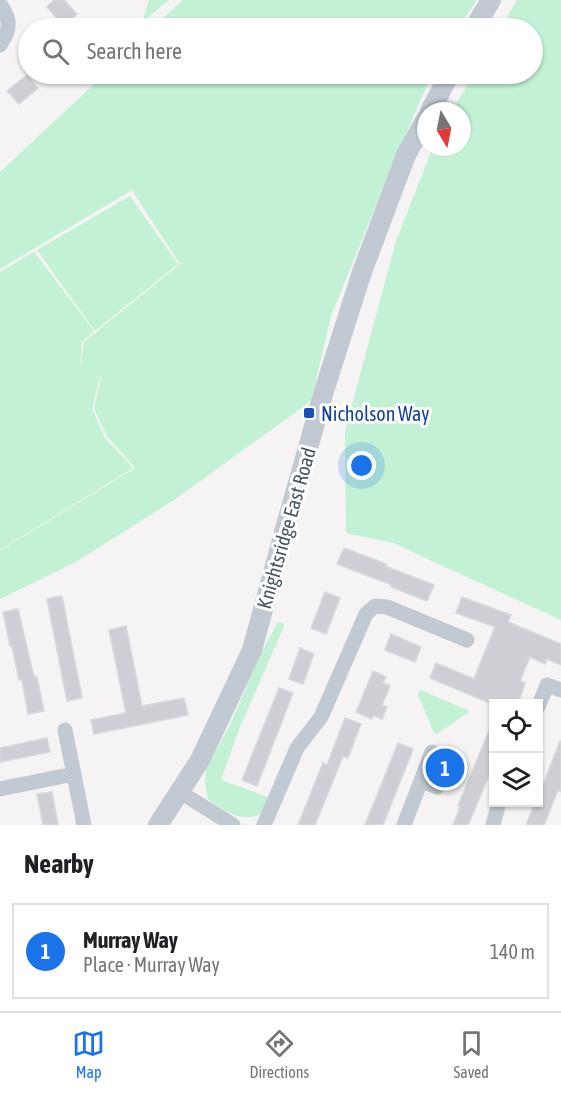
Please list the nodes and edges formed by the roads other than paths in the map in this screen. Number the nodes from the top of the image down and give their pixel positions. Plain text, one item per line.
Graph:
1 (491, 0) edge
2 (0, 4) edge
3 (480, 18) edge
4 (0, 45) edge
5 (445, 84) edge
6 (435, 102) edge
7 (417, 135) edge
8 (467, 640) dead end
9 (561, 690) edge
10 (541, 699) edge
11 (65, 730) dead end
12 (432, 753) dead end
13 (74, 774) junction
14 (421, 781) junction
15 (436, 787) dead end
16 (0, 789) edge
17 (180, 792) junction
18 (498, 807) edge
19 (84, 825) edge
20 (158, 825) edge
21 (233, 825) edge
22 (264, 825) edge
23 (404, 825) edge
24 (493, 825) edge

1 - 3 street
2 - 4 street
5 - 6 street
7 - 17 street, Knightsridge East Road
8 - 22 street
9 - 10 street
11 - 13 street
12 - 14 street
13 - 16 street
13 - 19 street
14 - 15 street
14 - 23 street
17 - 20 street, Knightsridge East Road
17 - 21 street
18 - 24 street

